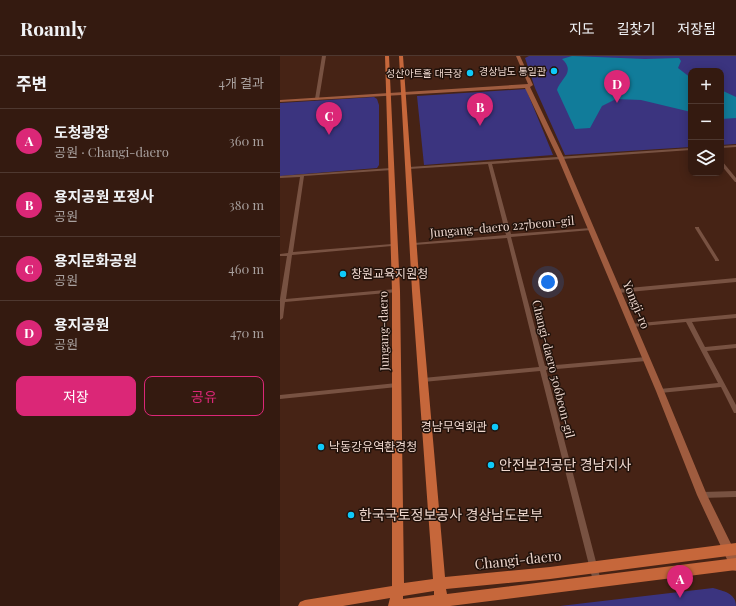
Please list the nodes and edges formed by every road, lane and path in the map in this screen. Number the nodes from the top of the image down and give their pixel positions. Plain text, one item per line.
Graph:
1 (324, 56) edge
2 (387, 56) edge
3 (401, 56) edge
4 (518, 56) edge
5 (527, 86) junction
6 (390, 94) junction
7 (402, 94) junction
8 (317, 99) junction
9 (280, 101) edge
10 (736, 146) edge
11 (724, 147) edge
12 (688, 149) edge
13 (561, 158) junction
14 (490, 163) junction
15 (724, 166) edge
16 (409, 168) junction
17 (391, 169) junction
18 (302, 176) junction
19 (280, 178) edge
20 (736, 181) edge
21 (697, 228) dead end
22 (591, 229) junction
23 (509, 236) junction
24 (414, 244) junction
25 (392, 245) junction
26 (290, 254) junction
27 (280, 255) edge
28 (717, 260) dead end
29 (736, 280) edge
30 (396, 291) junction
31 (618, 291) junction
32 (281, 301) edge
33 (736, 316) edge
34 (280, 318) edge
35 (688, 320) junction
36 (632, 325) junction
37 (736, 346) edge
38 (704, 349) junction
39 (646, 359) junction
40 (541, 368) junction
41 (423, 380) junction
42 (397, 385) junction
43 (722, 385) junction
44 (660, 390) junction
45 (280, 397) edge
46 (736, 411) edge
47 (736, 494) edge
48 (702, 495) junction
49 (732, 549) edge
50 (736, 565) edge
51 (593, 567) junction
52 (597, 581) junction
53 (438, 584) junction
54 (398, 591) junction
55 (441, 601) junction
56 (305, 606) edge
57 (395, 606) edge
58 (400, 606) edge

1 - 8 street
2 - 6 main road, Jungang-daero
3 - 7 main road
4 - 5 main road, Yongji-ro
5 - 7 main road
5 - 13 main road, Yongji-ro
6 - 7 main road
6 - 8 main road
6 - 17 main road, Jungang-daero
7 - 16 main road
8 - 9 main road
10 - 11 street
12 - 13 street
13 - 14 street
13 - 22 main road, Yongji-ro
14 - 16 street
14 - 23 street, Changi-daero 506beon-gil
15 - 20 street
16 - 24 main road
17 - 18 street
17 - 25 main road, Jungang-daero
18 - 19 street
18 - 26 street
21 - 28 street
22 - 23 street, Jungang-daero 227beon-gil
22 - 31 main road, Yongji-ro
23 - 24 street, Jungang-daero 227beon-gil
23 - 40 street, Changi-daero 506beon-gil
24 - 41 main road
25 - 26 street
25 - 30 main road, Jungang-daero
26 - 27 street
26 - 32 street
29 - 31 street
30 - 32 street
30 - 42 main road, Jungang-daero
31 - 36 main road, Yongji-ro
32 - 34 street
33 - 35 street
35 - 36 street
35 - 38 street
36 - 39 main road, Yongji-ro
37 - 38 street
38 - 43 street
39 - 40 street
39 - 44 main road, Yongji-ro
40 - 41 street
40 - 51 street, Changi-daero 506beon-gil
41 - 53 main road
42 - 45 street
42 - 54 main road, Jungang-daero
43 - 44 street
43 - 46 street
44 - 48 main road, Yongji-ro
47 - 48 street
48 - 49 main road, Yongji-ro
49 - 50 main road, Yongji-ro
49 - 51 main road, Changi-daero
50 - 52 main road
51 - 52 street, Changi-daero 506beon-gil
51 - 53 main road, Changi-daero
52 - 55 main road
53 - 54 main road, Changi-daero
53 - 55 main road
54 - 56 main road, Changi-daero
54 - 57 main road, Jungang-daero
55 - 58 main road

